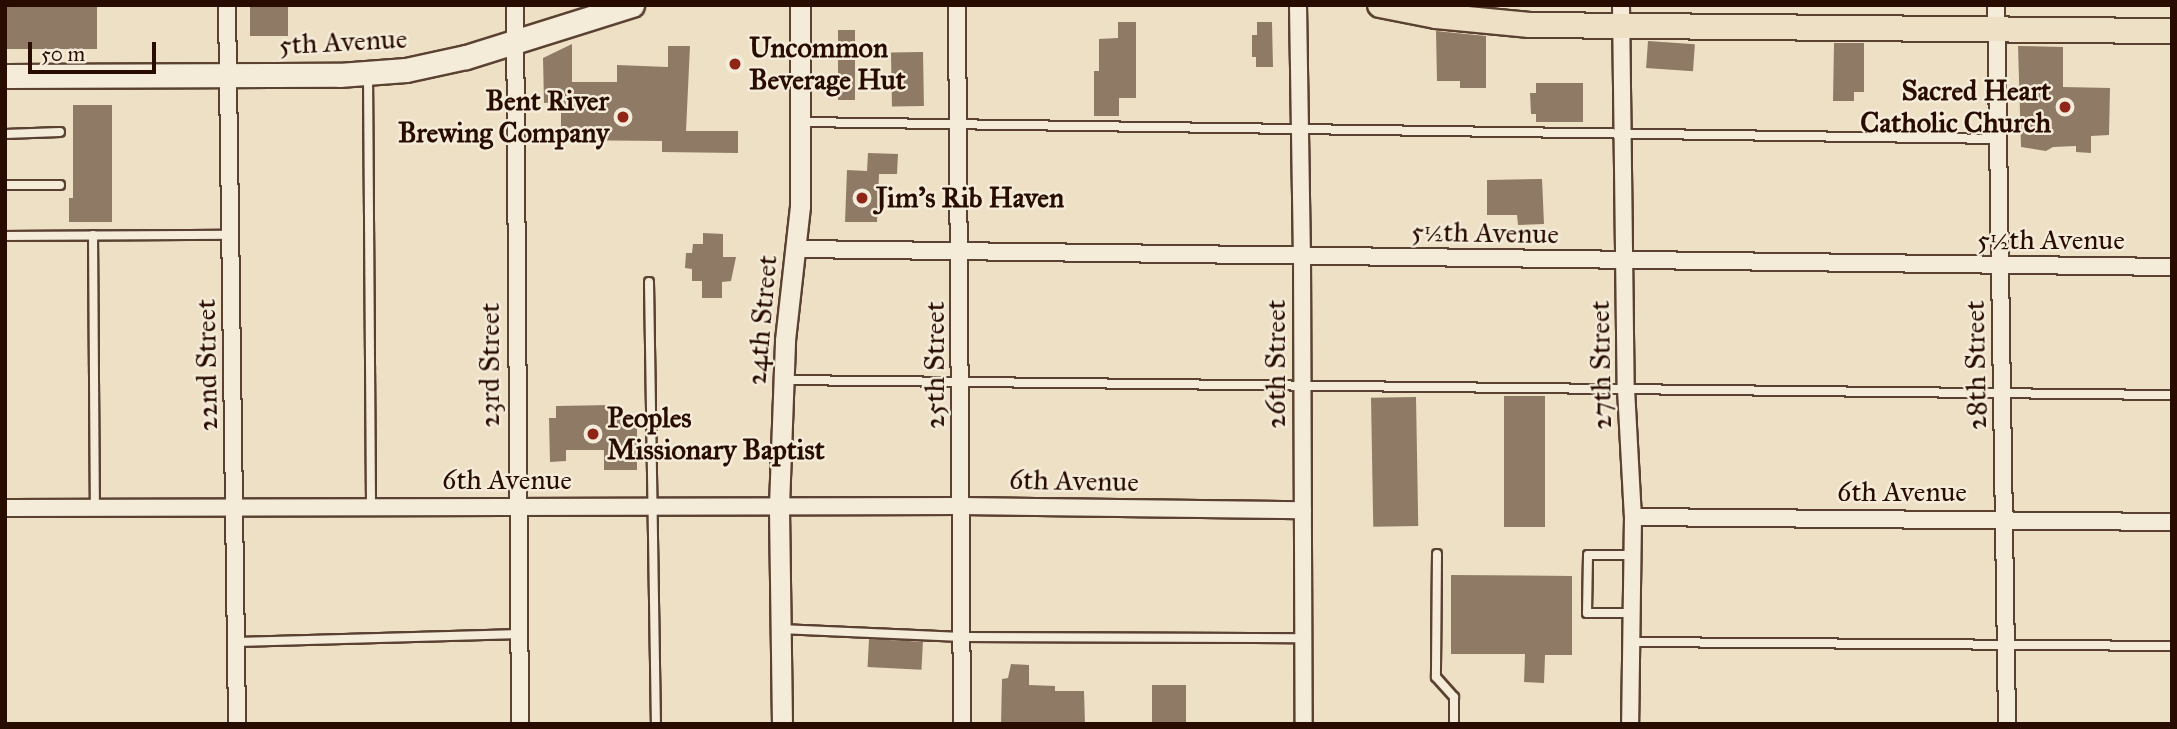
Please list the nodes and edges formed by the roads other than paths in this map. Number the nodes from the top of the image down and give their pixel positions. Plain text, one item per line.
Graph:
1 (227, 5) edge
2 (515, 5) edge
3 (632, 5) edge
4 (800, 5) edge
5 (957, 5) edge
6 (1298, 5) edge
7 (1380, 5) edge
8 (1621, 16) edge
9 (1996, 17) edge
10 (2172, 31) edge
11 (514, 40) junction
12 (368, 74) junction
13 (5, 76) edge
14 (228, 76) junction
15 (800, 122) junction
16 (957, 123) junction
17 (1299, 130) junction
18 (60, 132) dead end
19 (1624, 132) junction
20 (5, 134) edge
21 (1999, 139) junction
22 (5, 185) edge
23 (60, 185) dead end
24 (93, 235) junction
25 (231, 235) junction
26 (5, 236) edge
27 (797, 249) junction
28 (960, 252) junction
29 (1303, 256) junction
30 (1626, 261) junction
31 (2001, 266) junction
32 (2172, 267) edge
33 (649, 282) dead end
34 (783, 380) junction
35 (961, 380) junction
36 (1300, 383) junction
37 (1626, 388) junction
38 (2002, 393) junction
39 (2172, 395) edge
40 (517, 506) junction
41 (654, 506) junction
42 (779, 506) junction
43 (962, 506) junction
44 (371, 507) junction
45 (5, 508) edge
46 (235, 508) junction
47 (95, 509) junction
48 (1303, 510) junction
49 (1633, 517) junction
50 (2004, 519) junction
51 (2172, 522) edge
52 (1437, 554) dead end
53 (1632, 555) junction
54 (1631, 613) junction
55 (780, 629) junction
56 (521, 634) junction
57 (962, 637) junction
58 (1303, 638) junction
59 (237, 642) junction
60 (1631, 642) junction
61 (2172, 646) edge
62 (2006, 647) junction
63 (237, 724) edge
64 (520, 724) edge
65 (656, 724) edge
66 (782, 724) edge
67 (962, 724) edge
68 (1304, 724) edge
69 (1454, 724) edge
70 (1630, 724) edge
71 (2007, 724) edge

1 - 14 street, 22nd Street
2 - 11 street, 23rd Street
3 - 11 main road, 5th Avenue
4 - 15 street, 24th Street
5 - 16 street, 25th Street
6 - 17 street, 26th Street
7 - 8 main road
8 - 9 main road
8 - 19 street, 27th Street
9 - 10 main road
9 - 21 street, 28th Street
11 - 12 main road, 5th Avenue
11 - 40 street, 23rd Street
12 - 14 main road, 5th Avenue
12 - 44 lane
13 - 14 main road, 5th Avenue
14 - 25 street, 22nd Street
15 - 16 lane
15 - 27 street, 24th Street
16 - 17 lane
16 - 28 street, 25th Street
17 - 19 lane
17 - 29 street, 26th Street
18 - 20 lane
19 - 21 lane
19 - 30 street, 27th Street
21 - 31 street, 28th Street
22 - 23 lane
24 - 25 lane
24 - 26 lane
24 - 47 lane
25 - 46 street, 22nd Street
27 - 28 street, 5½th Avenue
27 - 34 street, 24th Street
28 - 29 street, 5½th Avenue
28 - 35 street, 25th Street
29 - 30 street, 5½th Avenue
29 - 36 street, 26th Street
30 - 31 street, 5½th Avenue
30 - 37 street, 27th Street
31 - 32 street, 5½th Avenue
31 - 38 street, 28th Street
33 - 41 lane
34 - 35 lane
34 - 42 street, 24th Street
35 - 36 lane
35 - 43 street, 25th Street
36 - 37 lane
36 - 48 street, 26th Street
37 - 38 lane
37 - 49 street, 27th Street
38 - 39 lane
38 - 50 street, 28th Street
40 - 41 street, 6th Avenue
40 - 44 street, 6th Avenue
40 - 56 street, 23rd Street
41 - 42 street, 6th Avenue
41 - 65 lane
42 - 43 street, 6th Avenue
42 - 55 street, 24th Street
43 - 48 street, 6th Avenue
43 - 57 street, 25th Street
44 - 46 street, 6th Avenue
45 - 47 street, 6th Avenue
46 - 47 street, 6th Avenue
46 - 59 street, 22nd Street
48 - 58 street, 26th Street
49 - 50 street, 6th Avenue
49 - 53 street, 27th Street
50 - 51 street, 6th Avenue
50 - 62 street, 28th Street
52 - 69 lane
53 - 54 street, 27th Street
53 - 54 lane
54 - 60 street, 27th Street
55 - 57 lane
55 - 66 street, 24th Street
56 - 59 lane
56 - 64 street, 23rd Street
57 - 58 lane
57 - 67 street, 25th Street
58 - 68 street, 26th Street
59 - 63 street, 22nd Street
60 - 62 lane
60 - 70 street, 27th Street
61 - 62 lane
62 - 71 street, 28th Street

